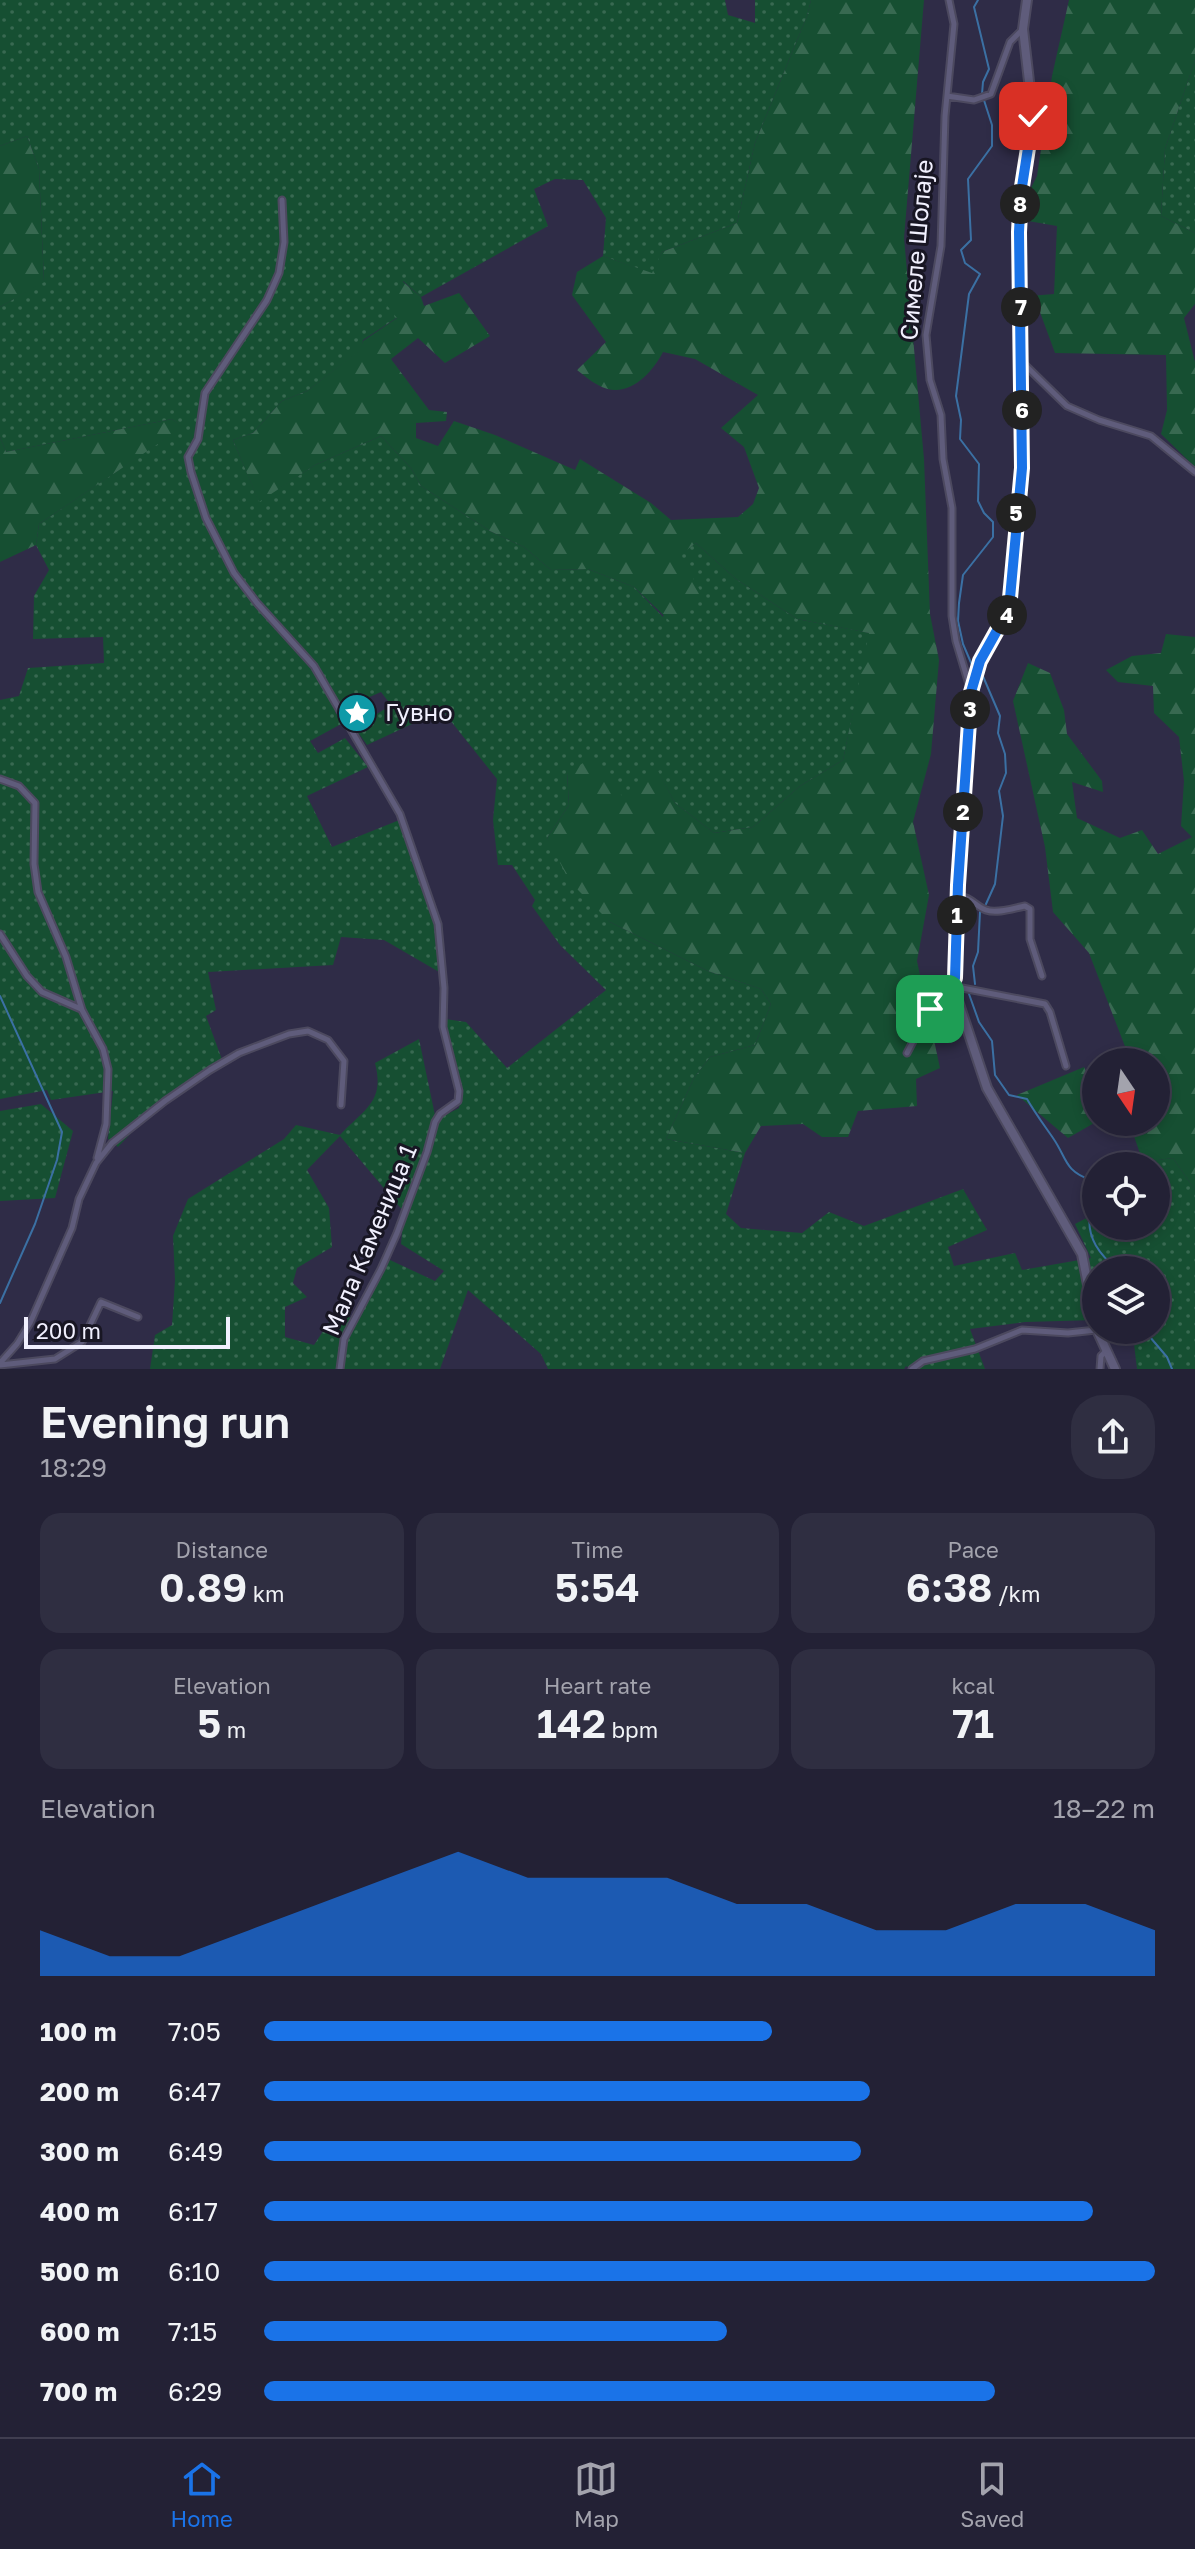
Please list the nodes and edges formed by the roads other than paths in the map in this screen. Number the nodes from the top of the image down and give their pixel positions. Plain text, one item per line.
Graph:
1 (949, 0) edge
2 (1027, 0) edge
3 (1023, 29) junction
4 (947, 96) junction
5 (282, 200) dead end
6 (1022, 362) junction
7 (1195, 472) edge
8 (971, 692) junction
9 (0, 779) edge
10 (958, 896) junction
11 (0, 934) edge
12 (1042, 976) dead end
13 (956, 982) junction
14 (82, 1010) junction
15 (907, 1053) dead end
16 (1066, 1066) dead end
17 (341, 1105) dead end
18 (96, 1163) junction
19 (1083, 1256) edge
20 (138, 1317) dead end
21 (1082, 1331) edge
22 (1103, 1344) edge
23 (1106, 1351) junction
24 (0, 1364) edge
25 (340, 1369) edge
26 (912, 1369) edge
27 (1100, 1369) edge
28 (1115, 1369) edge

1 - 4 street, Симеле Шолаје
2 - 3 street
3 - 4 street
3 - 6 street
4 - 8 street, Симеле Шолаје
5 - 25 street, Мала Каменица 1
6 - 7 street
6 - 8 street
8 - 10 street
9 - 14 street
10 - 12 street
10 - 13 street
11 - 14 street
13 - 15 street
13 - 16 street
13 - 19 street
14 - 18 street
17 - 18 street
18 - 24 street
20 - 24 street
21 - 26 street
22 - 23 street
23 - 27 street
23 - 28 street

